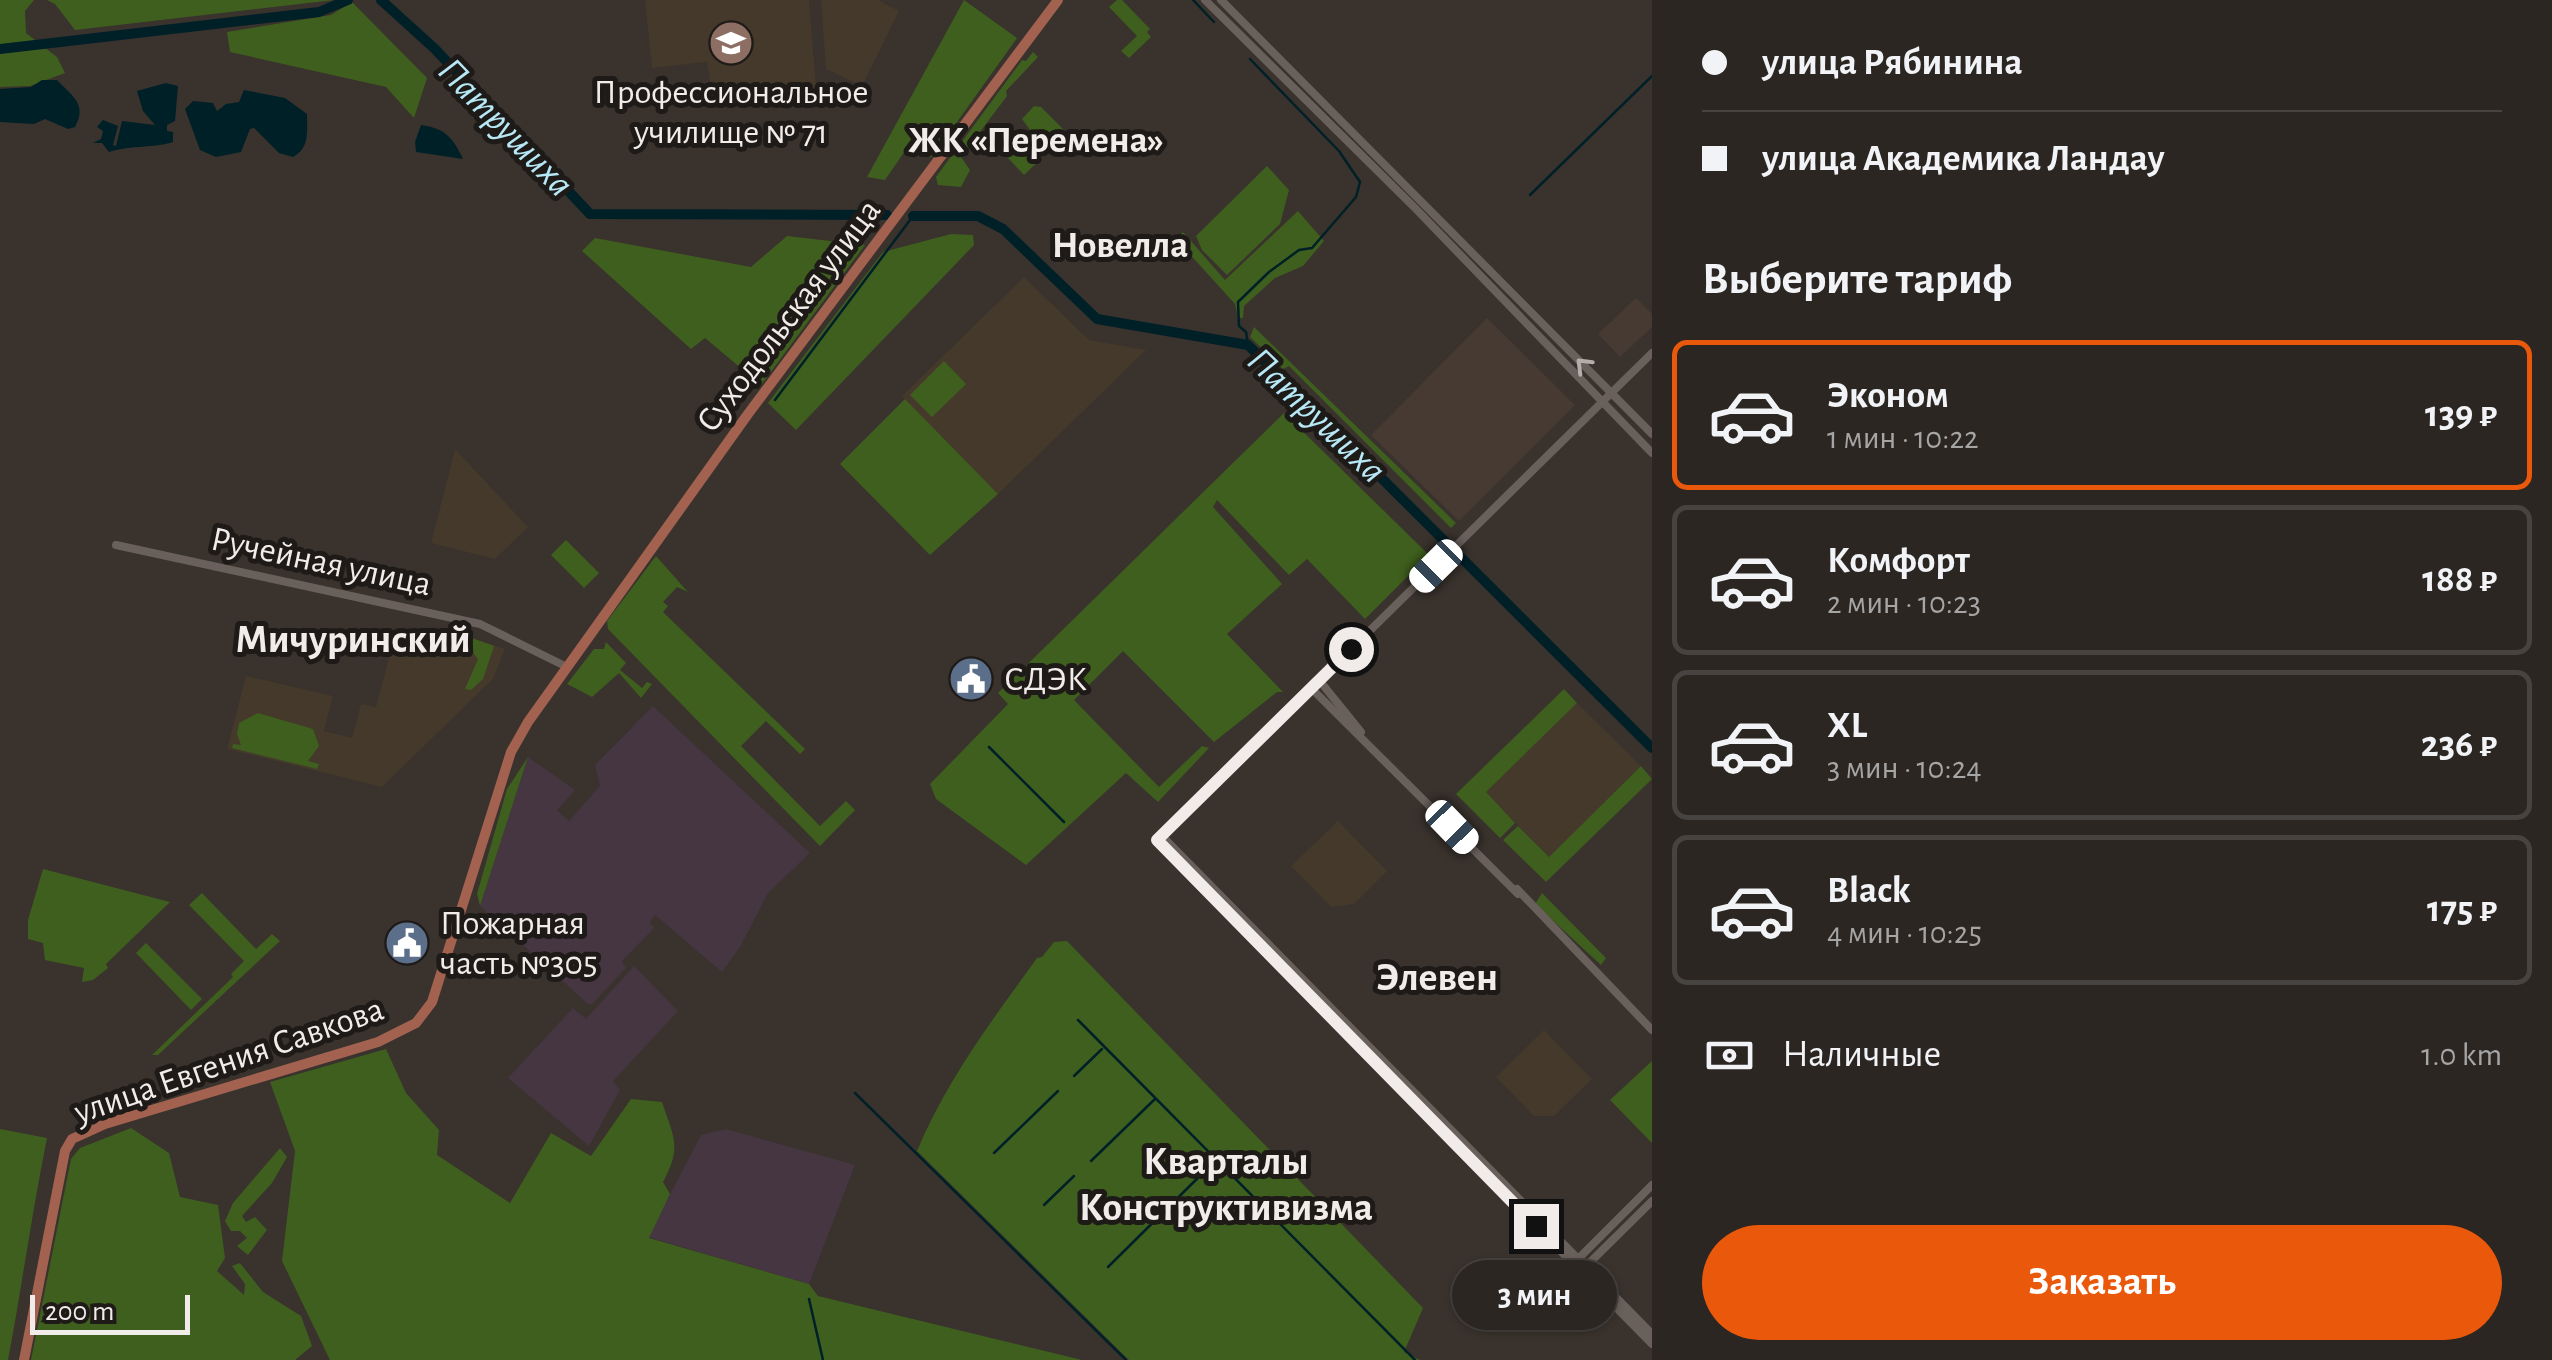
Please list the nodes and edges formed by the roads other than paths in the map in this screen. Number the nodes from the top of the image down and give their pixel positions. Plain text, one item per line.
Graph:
1 (1058, 0) edge
2 (1205, 0) edge
3 (1221, 0) edge
4 (1361, 148) junction
5 (1397, 184) junction
6 (1652, 354) edge
7 (1612, 393) junction
8 (1602, 402) junction
9 (1652, 434) edge
10 (1652, 454) edge
11 (116, 545) dead end
12 (567, 667) junction
13 (1320, 680) junction
14 (1311, 688) junction
15 (1362, 736) junction
16 (1652, 1030) edge
17 (1652, 1185) edge
18 (1652, 1201) edge
19 (1576, 1261) junction
20 (1583, 1269) junction
21 (1652, 1334) edge
22 (1652, 1344) edge
23 (24, 1360) edge

1 - 12 main road, Суходольская улица
2 - 4 street
3 - 4 street
4 - 5 street
7 -> 5 street
5 - 8 street
6 - 7 street
7 - 8 street
7 - 9 street
8 - 10 street
8 - 13 street
11 - 12 street, Ручейная улица
12 - 23 main road, улица Евгения Савкова
13 - 14 street
13 - 15 street
14 - 15 street
14 - 19 street
15 - 16 street
17 - 19 street
18 - 20 street
19 - 20 street
19 - 20 street
20 - 21 street
20 - 22 street

